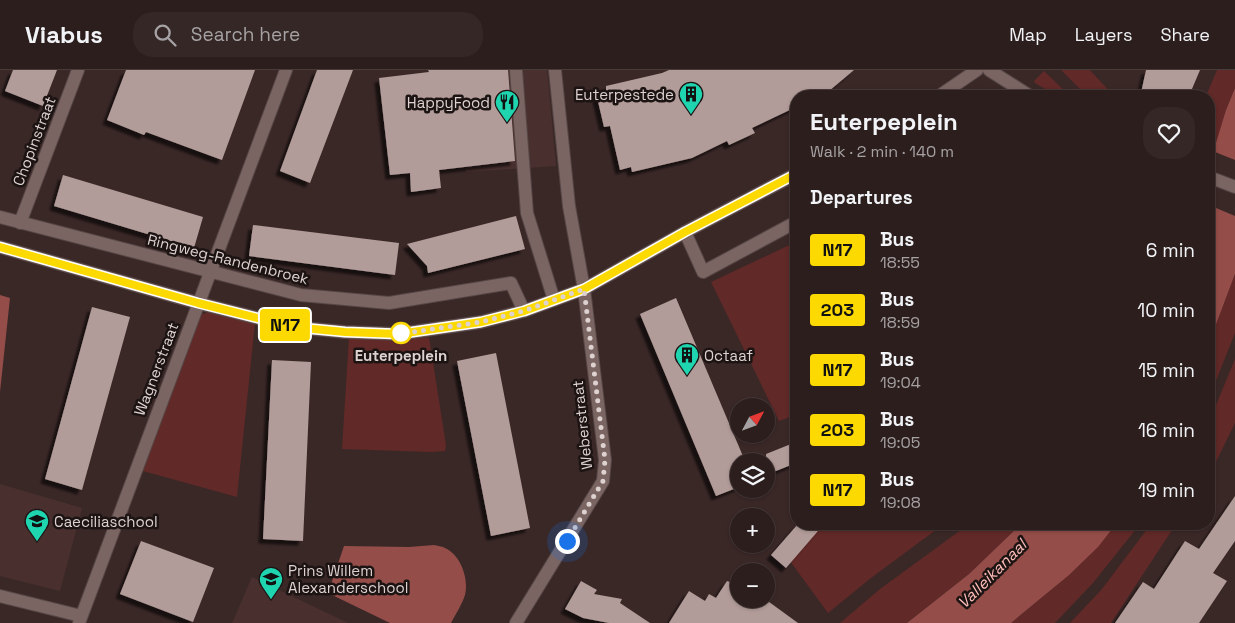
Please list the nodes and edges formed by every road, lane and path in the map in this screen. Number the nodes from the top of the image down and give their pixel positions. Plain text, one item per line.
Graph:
1 (78, 70) edge
2 (286, 70) edge
3 (516, 70) edge
4 (555, 70) edge
5 (977, 70) edge
6 (989, 70) edge
7 (948, 90) edge
8 (1021, 90) edge
9 (790, 177) edge
10 (1215, 180) edge
11 (1235, 188) edge
12 (0, 218) edge
13 (20, 223) junction
14 (790, 225) edge
15 (685, 232) junction
16 (0, 247) edge
17 (210, 272) junction
18 (584, 289) junction
19 (554, 300) junction
20 (198, 303) junction
21 (524, 311) junction
22 (0, 596) edge
23 (80, 620) edge
24 (516, 623) edge

1 - 13 street, Chopinstraat
2 - 17 street, Wagnerstraat
3 - 19 street
4 - 18 street
5 - 7 street
6 - 8 street
9 - 15 street
10 - 11 street
12 - 13 street, Ringweg-Randenbroek
13 - 17 street, Ringweg-Randenbroek
14 - 15 street
15 - 18 street
16 - 20 street
17 - 20 street, Wagnerstraat
17 - 21 street, Ringweg-Randenbroek
18 - 19 street
18 - 24 street, Weberstraat
19 - 21 street
20 - 21 street
20 - 23 street, Wagnerstraat
22 - 23 street

